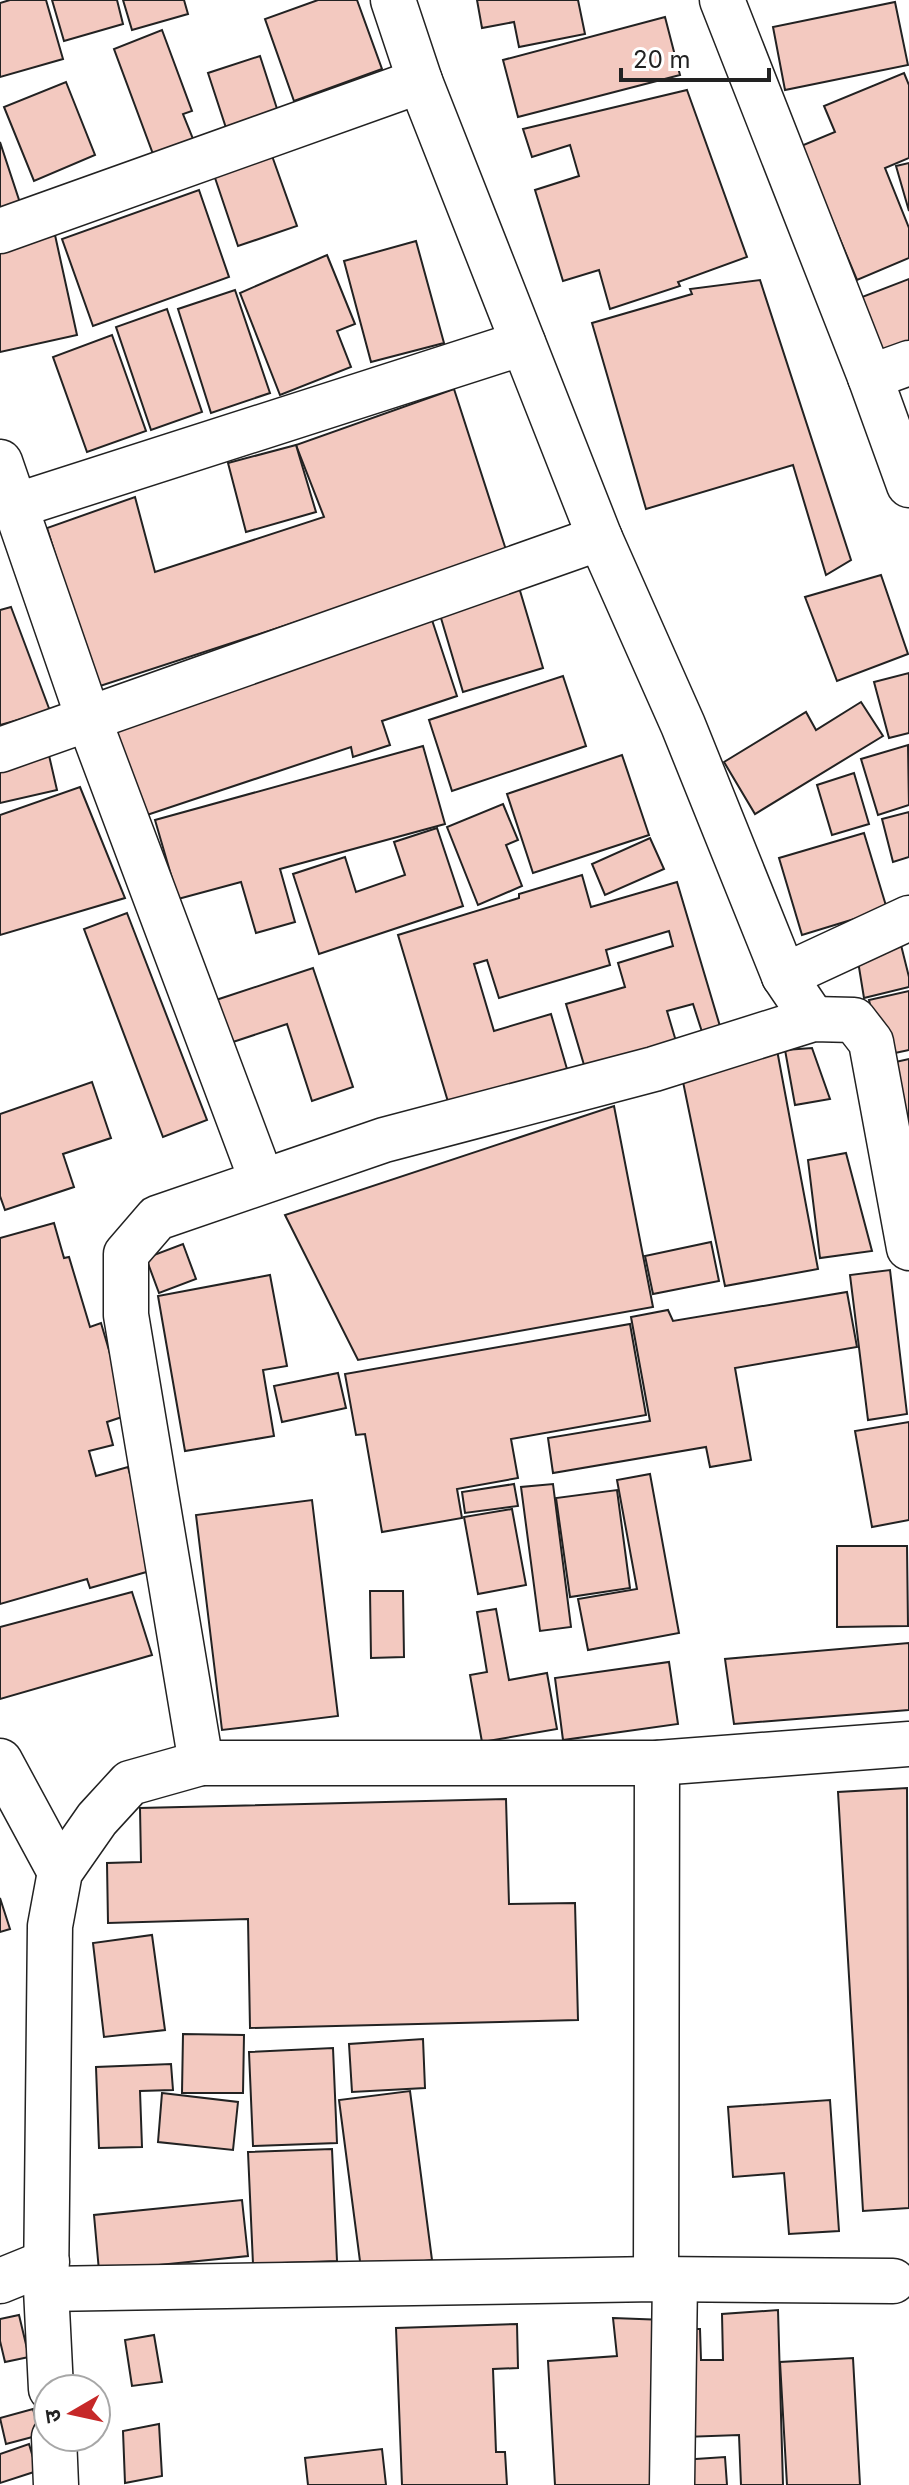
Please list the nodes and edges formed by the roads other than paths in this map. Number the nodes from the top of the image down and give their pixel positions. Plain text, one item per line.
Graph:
1 (393, 0) edge
2 (722, 0) edge
3 (420, 81) junction
4 (0, 231) edge
5 (523, 343) junction
6 (889, 370) edge
7 (0, 462) edge
8 (909, 485) edge
9 (15, 506) junction
10 (600, 538) junction
11 (89, 720) junction
12 (0, 750) edge
13 (909, 918) edge
14 (784, 976) junction
15 (813, 1019) junction
16 (262, 1181) junction
17 (909, 1248) edge
18 (909, 1744) edge
19 (0, 1761) edge
20 (201, 1763) junction
21 (657, 1763) junction
22 (60, 1872) junction
23 (46, 2276) junction
24 (666, 2280) junction
25 (0, 2281) edge
26 (893, 2281) dead end
27 (50, 2373) edge
28 (55, 2453) edge
29 (56, 2485) edge
30 (672, 2485) edge

1 - 3 street
2 - 6 street
3 - 4 street
3 - 5 street
5 - 9 street
5 - 10 street
6 - 8 street
7 - 9 street
9 - 11 street
10 - 11 street
10 - 14 street
11 - 12 street
11 - 16 street
13 - 14 street
14 - 15 street
15 - 16 street
15 - 17 street
16 - 20 street
18 - 21 street
19 - 22 street
20 - 21 street
20 - 22 street
21 - 24 street
22 - 23 street
23 - 24 street
23 - 25 street
23 - 27 street
24 - 26 street
24 - 30 street
28 - 29 street

